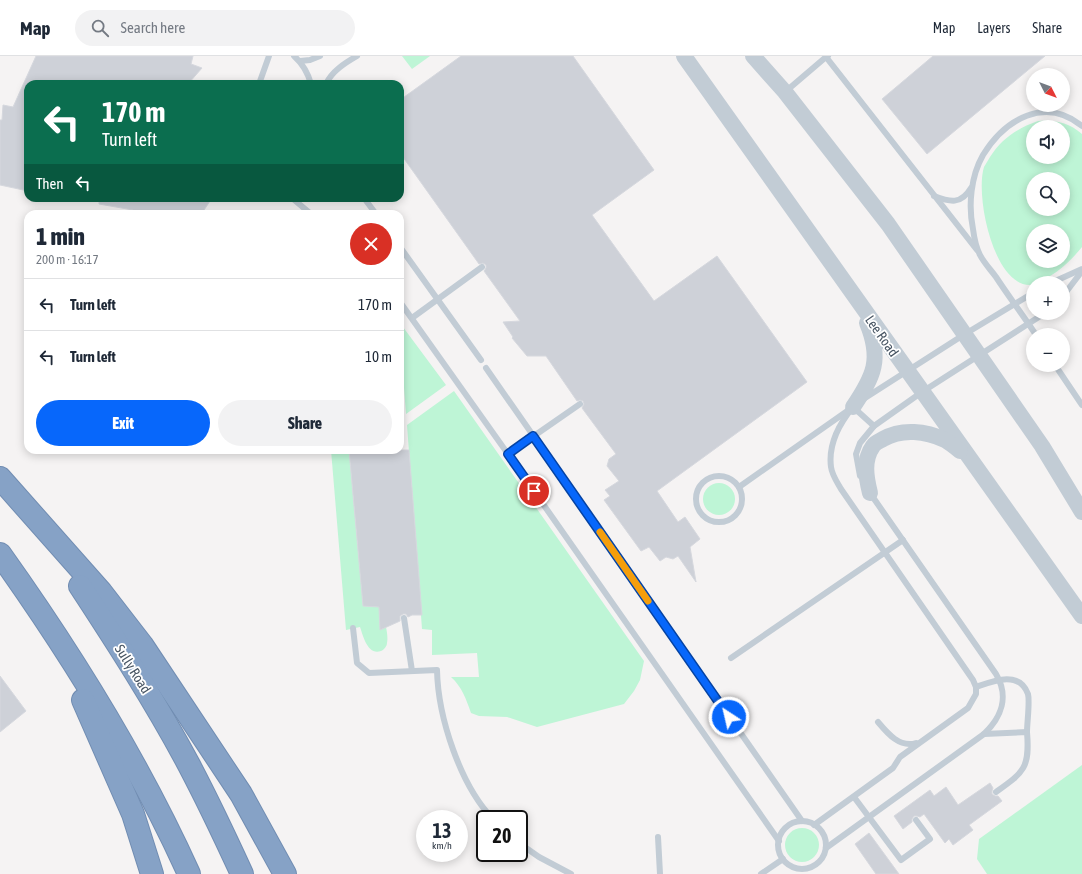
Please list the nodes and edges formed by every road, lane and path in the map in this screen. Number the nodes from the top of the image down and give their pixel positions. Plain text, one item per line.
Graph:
1 (269, 56) edge
2 (294, 56) edge
3 (320, 56) edge
4 (357, 56) edge
5 (684, 56) edge
6 (753, 56) edge
7 (827, 57) edge
8 (300, 62) junction
9 (260, 80) edge
10 (310, 80) edge
11 (328, 80) edge
12 (785, 92) junction
13 (1082, 126) edge
14 (973, 185) junction
15 (934, 196) junction
16 (297, 202) edge
17 (306, 210) edge
18 (404, 253) edge
19 (980, 254) junction
20 (482, 267) dead end
21 (1082, 270) edge
22 (1068, 276) edge
23 (1070, 286) edge
24 (1026, 297) edge
25 (437, 299) junction
26 (1014, 304) junction
27 (860, 305) junction
28 (404, 307) edge
29 (412, 318) junction
30 (1034, 320) edge
31 (1028, 324) junction
32 (1031, 328) edge
33 (964, 334) junction
34 (980, 356) junction
35 (481, 360) dead end
36 (486, 368) dead end
37 (906, 370) junction
38 (1061, 372) edge
39 (922, 392) junction
40 (580, 404) dead end
41 (1082, 405) edge
42 (853, 407) junction
43 (874, 426) junction
44 (533, 436) junction
45 (508, 454) junction
46 (967, 455) junction
47 (0, 479) edge
48 (739, 487) junction
49 (870, 493) junction
50 (1082, 512) edge
51 (903, 540) junction
52 (884, 551) junction
53 (0, 554) edge
54 (1082, 616) edge
55 (404, 618) dead end
56 (353, 628) dead end
57 (731, 658) dead end
58 (412, 671) junction
59 (999, 679) junction
60 (976, 687) junction
61 (878, 722) dead end
62 (1027, 732) junction
63 (984, 734) junction
64 (922, 741) junction
65 (996, 792) dead end
66 (854, 797) junction
67 (486, 810) edge
68 (869, 817) junction
69 (916, 820) dead end
70 (802, 822) junction
71 (814, 825) junction
72 (658, 836) dead end
73 (779, 841) junction
74 (826, 848) junction
75 (528, 849) edge
76 (783, 859) junction
77 (152, 874) edge
78 (189, 874) edge
79 (242, 874) edge
80 (285, 874) edge
81 (571, 874) edge
82 (660, 874) edge
83 (761, 874) edge

1 - 9 lane
2 - 8 lane
3 - 8 lane
4 - 11 lane
5 - 27 street, Lee Road
6 - 12 street
7 - 12 lane
7 - 15 lane
8 - 10 lane
12 - 33 street
13 - 14 lane
14 - 15 lane
14 - 19 lane
15 - 19 lane
16 - 17 lane
18 - 25 lane
19 - 26 lane
20 - 25 lane
21 - 22 lane
21 - 23 lane
24 - 26 lane
25 - 29 lane
25 - 35 lane
26 - 31 lane
26 - 33 lane
27 - 37 street, Lee Road
27 - 42 street
28 - 29 lane
29 - 45 lane
30 - 31 lane
31 - 32 lane
31 - 34 lane
33 - 34 street
33 - 37 lane
34 - 39 lane
34 - 50 street
36 - 44 lane
37 - 39 street, Lee Road
37 - 42 lane
38 - 41 lane
39 - 43 lane
39 - 46 street, Lee Road
40 - 44 lane
42 - 43 lane
42 - 48 lane
42 - 52 lane
43 - 49 lane
44 - 45 lane
44 - 70 lane
45 - 73 lane
46 - 49 street
46 - 54 street, Lee Road
47 - 79 highway, Sully Road
47 - 80 highway
48 - 48 lane
49 - 51 lane
51 - 52 lane
51 - 59 lane
52 - 57 lane
52 - 60 lane
53 - 77 highway
53 - 78 highway
55 - 58 lane
56 - 58 lane
58 - 67 lane
59 - 60 lane
59 - 62 lane
59 - 63 lane
60 - 64 lane
61 - 64 lane
62 - 63 lane
62 - 65 lane
63 - 68 lane
64 - 66 lane
66 - 68 lane
66 - 71 lane
68 - 69 lane
68 - 74 lane
70 - 71 lane
70 - 73 lane
71 - 74 lane
72 - 82 lane
73 - 76 lane
74 - 76 lane
75 - 81 lane
76 - 83 lane

